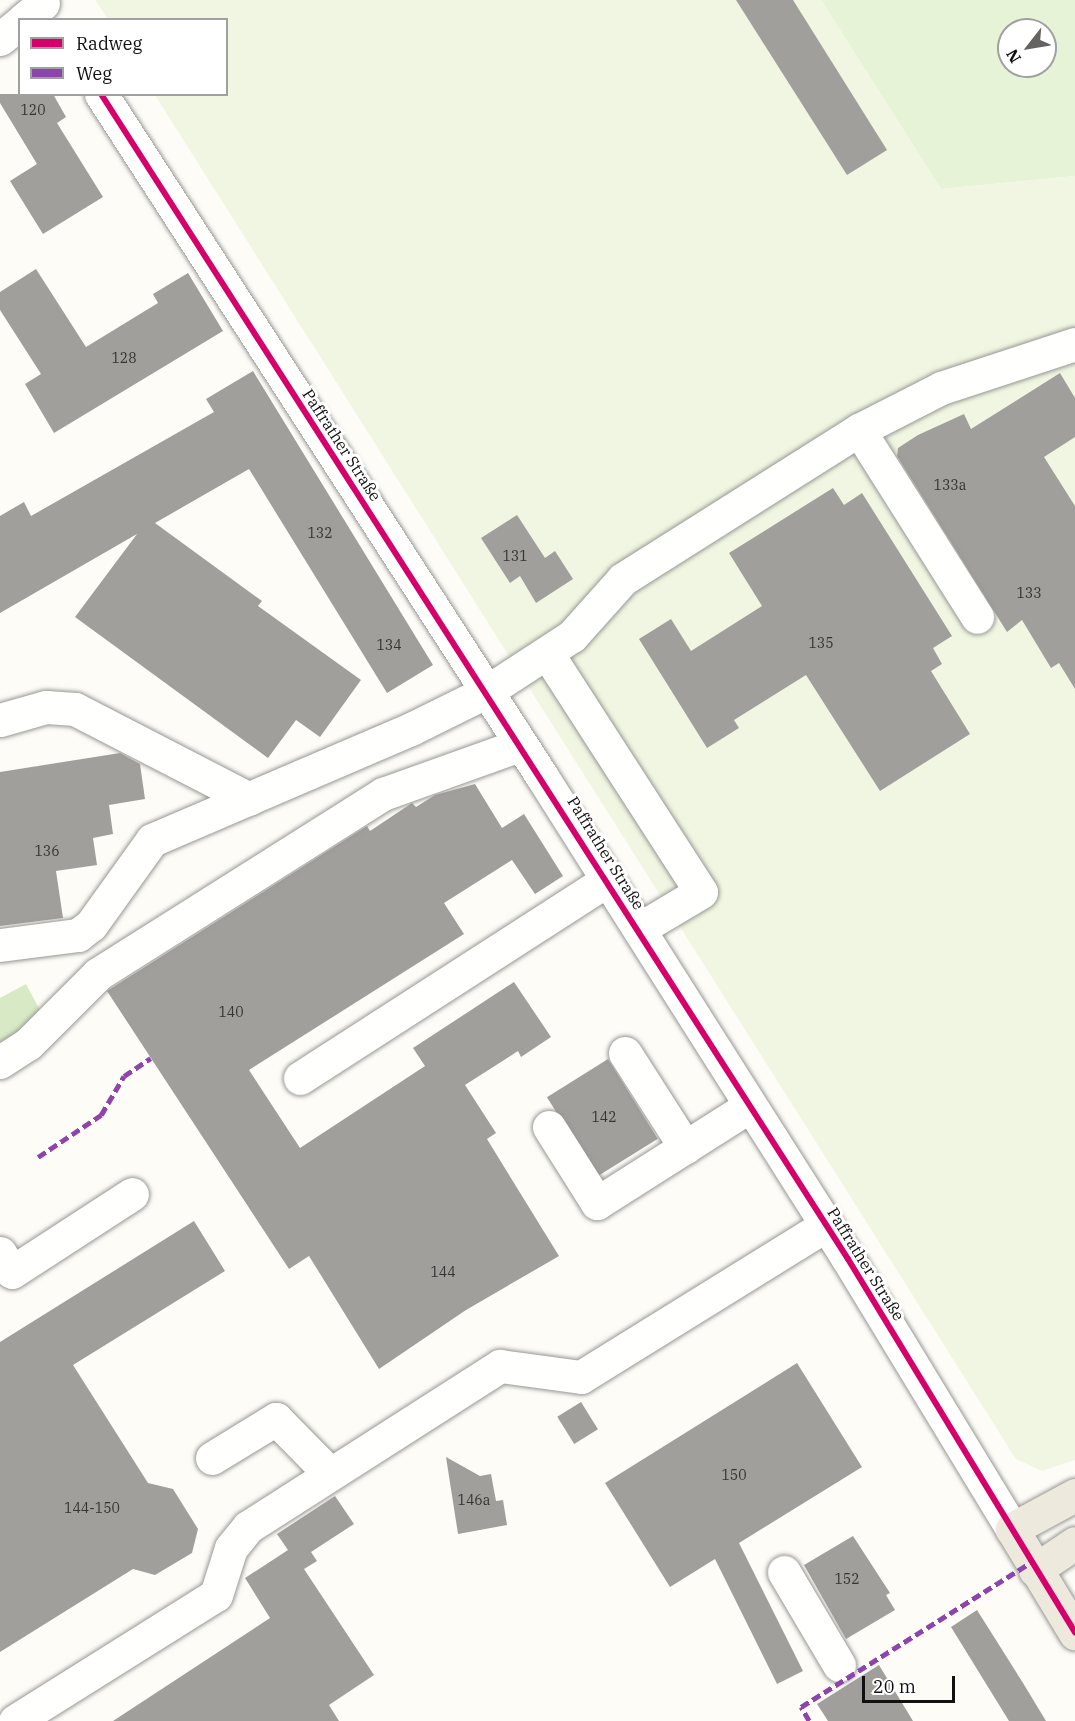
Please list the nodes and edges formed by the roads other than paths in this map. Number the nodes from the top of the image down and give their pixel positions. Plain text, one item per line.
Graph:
1 (18, 26) edge
2 (0, 39) edge
3 (102, 96) edge
4 (1075, 344) edge
5 (859, 430) junction
6 (977, 617) dead end
7 (547, 653) junction
8 (486, 692) junction
9 (0, 720) edge
10 (520, 745) junction
11 (249, 799) junction
12 (607, 880) junction
13 (639, 929) junction
14 (0, 945) edge
15 (625, 1053) dead end
16 (0, 1062) edge
17 (300, 1078) dead end
18 (750, 1106) junction
19 (549, 1127) dead end
20 (685, 1147) junction
21 (132, 1194) dead end
22 (826, 1225) junction
23 (0, 1253) edge
24 (212, 1458) dead end
25 (330, 1474) junction
26 (1075, 1495) edge
27 (1012, 1529) junction
28 (1075, 1543) edge
29 (1035, 1570) junction
30 (784, 1572) dead end
31 (1075, 1633) edge
32 (839, 1665) dead end
33 (15, 1721) edge

1 - 2 street
3 - 8 street, Paffrather Straße
4 - 5 street
5 - 6 street
5 - 7 street
7 - 8 street
7 - 13 street
8 - 10 street, Paffrather Straße
8 - 11 street
9 - 11 street
10 - 12 street, Paffrather Straße
10 - 16 street
11 - 14 street
12 - 13 street, Paffrather Straße
12 - 17 street
13 - 18 street, Paffrather Straße
15 - 20 street
18 - 20 street
18 - 22 street, Paffrather Straße
19 - 20 street
21 - 23 street
22 - 25 street
22 - 27 street, Paffrather Straße
24 - 25 street
25 - 33 street
26 - 27 main road
27 - 29 main road, Paffrather Straße
28 - 29 main road
29 - 31 main road, Paffrather Straße
30 - 32 street

